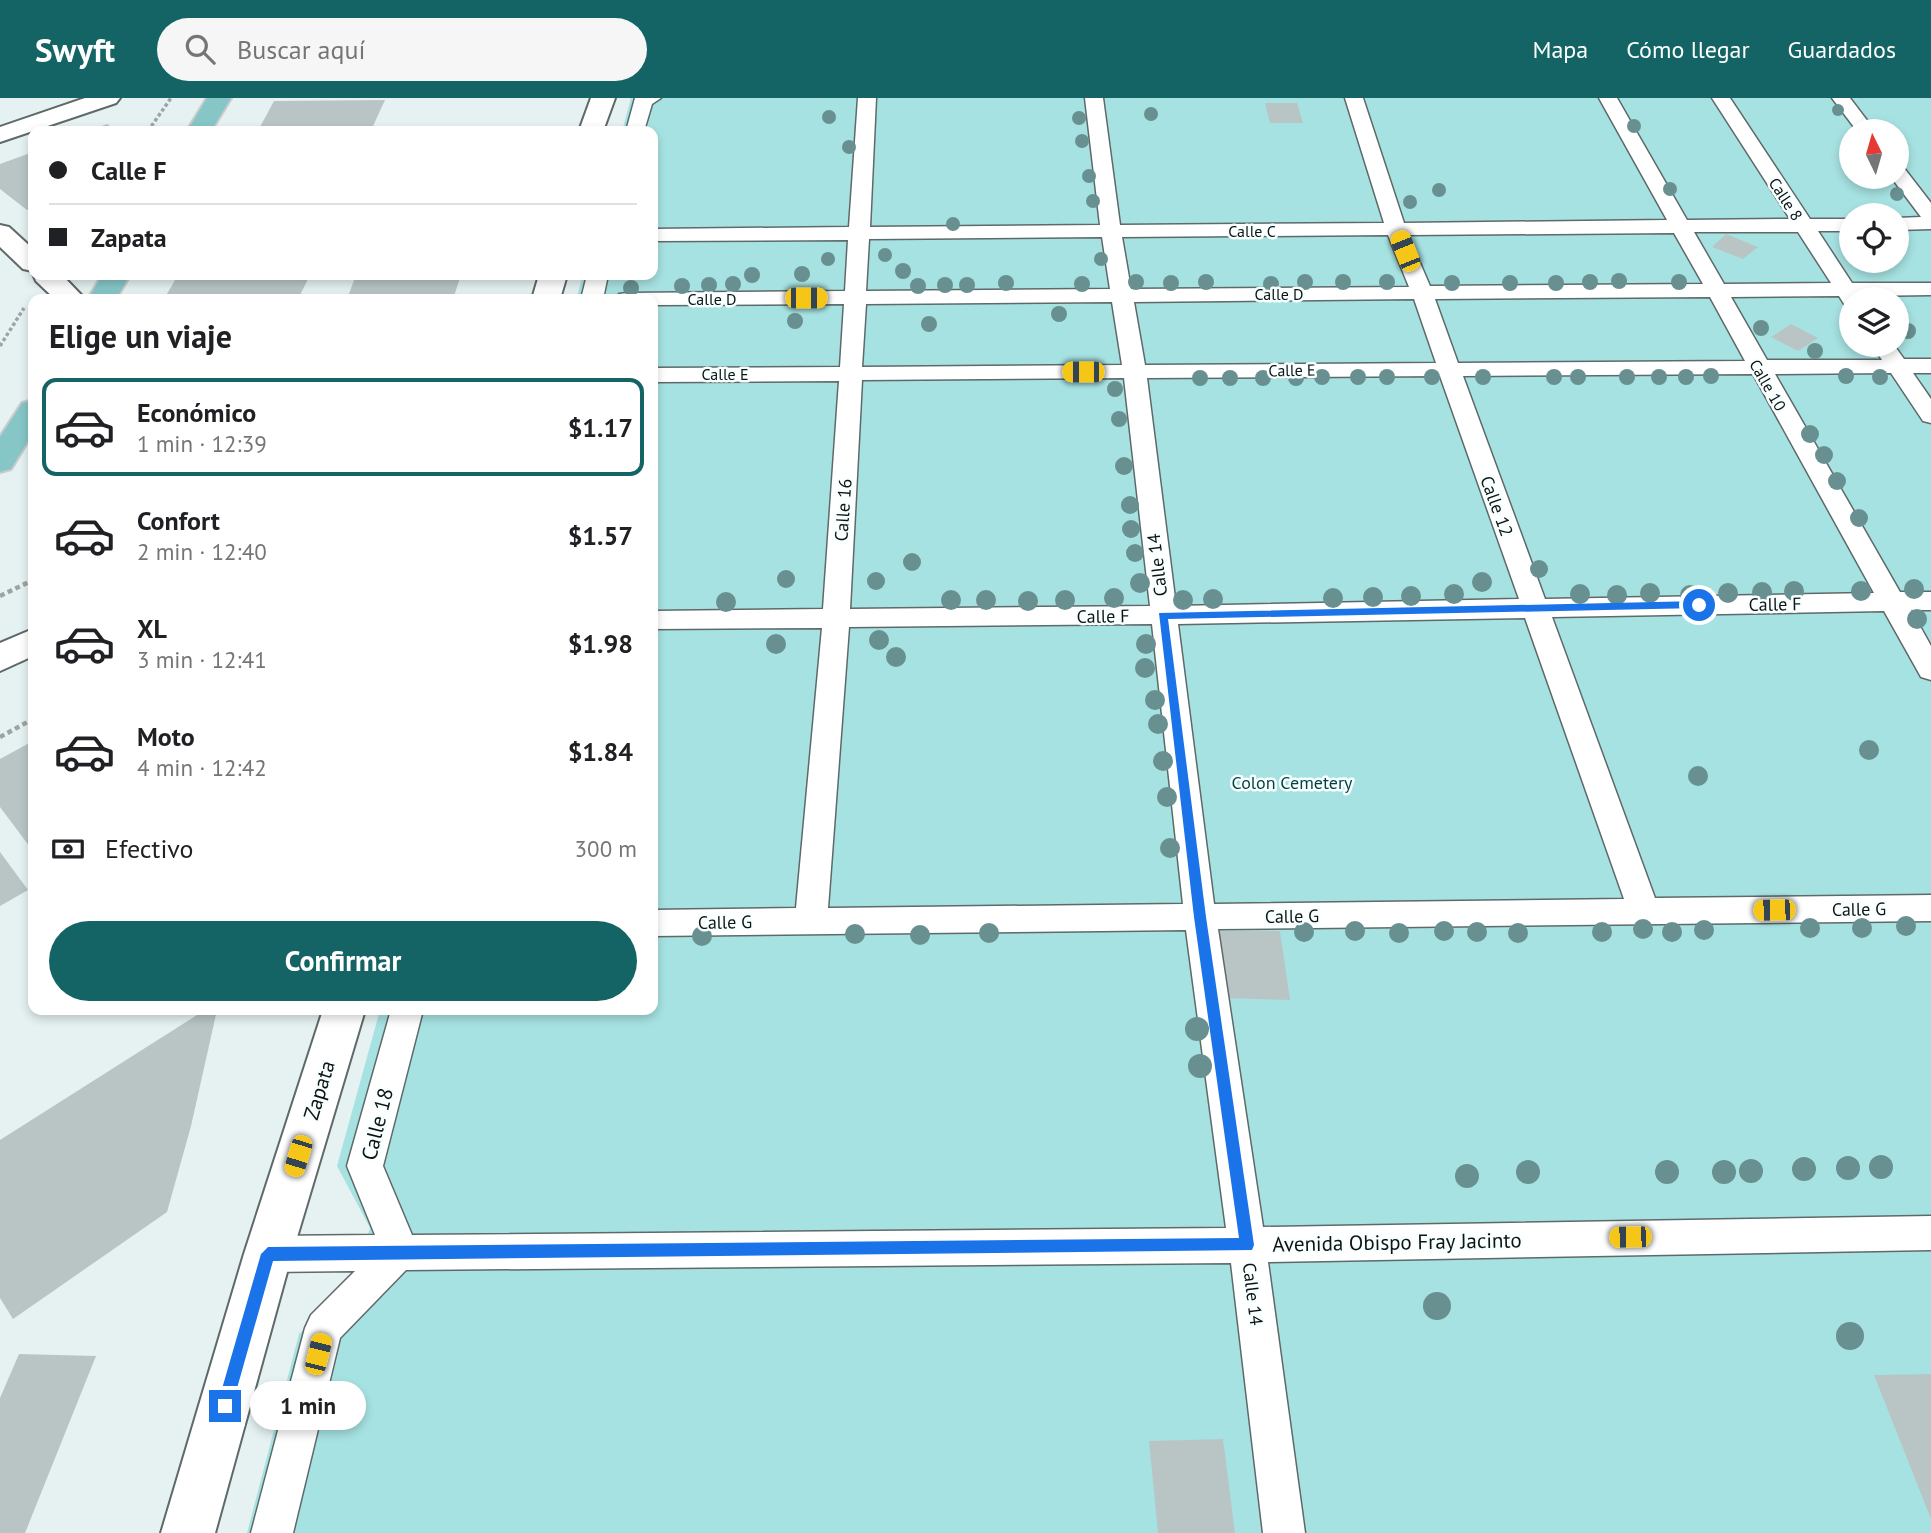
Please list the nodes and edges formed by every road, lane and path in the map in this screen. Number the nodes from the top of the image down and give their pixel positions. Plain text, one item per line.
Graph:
1 (108, 98) edge
2 (171, 98) edge
3 (219, 98) edge
4 (603, 98) edge
5 (644, 98) edge
6 (652, 98) edge
7 (867, 98) edge
8 (1094, 98) edge
9 (1354, 98) edge
10 (1608, 98) edge
11 (1721, 98) edge
12 (1841, 98) edge
13 (1857, 119) edge
14 (151, 126) edge
15 (202, 126) edge
16 (593, 126) edge
17 (636, 126) edge
18 (0, 135) edge
19 (1909, 188) edge
20 (1931, 217) edge
21 (1931, 223) edge
22 (1909, 224) edge
23 (1839, 225) edge
24 (1803, 226) junction
25 (1679, 227) junction
26 (1396, 230) junction
27 (1111, 232) junction
28 (0, 233) edge
29 (861, 233) junction
30 (658, 235) edge
31 (28, 258) edge
32 (51, 280) edge
33 (1844, 287) edge
34 (1931, 289) edge
35 (1716, 290) junction
36 (1909, 290) edge
37 (1422, 293) junction
38 (66, 294) edge
39 (1839, 294) edge
40 (1123, 295) junction
41 (856, 298) junction
42 (658, 299) edge
43 (1892, 357) edge
44 (1898, 366) junction
45 (1931, 366) edge
46 (1758, 367) junction
47 (1448, 368) junction
48 (1135, 372) junction
49 (852, 373) junction
50 (658, 375) edge
51 (1931, 416) edge
52 (28, 417) edge
53 (0, 462) edge
54 (28, 582) edge
55 (0, 596) edge
56 (1931, 601) edge
57 (1892, 602) junction
58 (1533, 607) junction
59 (1163, 615) junction
60 (836, 619) junction
61 (658, 621) edge
62 (28, 644) edge
63 (0, 659) edge
64 (1931, 670) edge
65 (28, 722) edge
66 (0, 737) edge
67 (1931, 908) edge
68 (1644, 912) junction
69 (1200, 917) junction
70 (811, 921) junction
71 (658, 923) edge
72 (342, 1015) edge
73 (406, 1015) edge
74 (1931, 1233) edge
75 (1247, 1245) junction
76 (400, 1251) junction
77 (268, 1254) junction
78 (188, 1533) edge
79 (272, 1533) edge
80 (1284, 1533) edge

1 - 18 main road
2 - 14 path
3 - 15 main road
4 - 16 main road
5 - 6 lane
5 - 17 lane
7 - 29 lane, Calle 16
8 - 27 lane, Calle 14
9 - 26 lane, Calle 12
10 - 25 lane, Calle 10
11 - 24 lane, Calle 8
12 - 13 lane
19 - 20 lane
21 - 22 lane
23 - 24 lane, Calle C
24 - 25 lane, Calle C
24 - 33 lane, Calle 8
25 - 26 lane, Calle C
25 - 35 lane, Calle 10
26 - 27 lane, Calle C
26 - 37 lane, Calle 12
27 - 29 lane, Calle C
27 - 40 lane, Calle 14
28 - 31 main road
29 - 30 lane, Calle C
29 - 41 lane, Calle 16
32 - 38 main road
34 - 36 lane, Calle D
35 - 37 lane, Calle D
35 - 39 lane, Calle D
35 - 46 lane, Calle 10
37 - 40 lane, Calle D
37 - 47 lane, Calle 12
40 - 41 lane, Calle D
40 - 48 lane, Calle 14
41 - 42 lane, Calle D
41 - 49 lane, Calle 16
43 - 44 lane
44 - 45 lane, Calle E
44 - 46 lane, Calle E
44 - 51 lane
46 - 47 lane, Calle E
46 - 57 lane, Calle 10
47 - 48 lane, Calle E
47 - 58 lane, Calle 12
48 - 49 lane, Calle E
48 - 59 lane, Calle 14
49 - 50 lane, Calle E
49 - 60 lane, Calle 16
52 - 53 main road
54 - 55 path
56 - 57 lane, Calle F
57 - 58 lane, Calle F
57 - 64 lane, Calle 10
58 - 59 lane, Calle F
58 - 68 lane, Calle 12
59 - 60 lane, Calle F
59 - 69 lane, Calle 14
60 - 61 lane, Calle F
60 - 70 lane, Calle 16
62 - 63 main road
65 - 66 path
67 - 68 lane, Calle G
68 - 69 lane, Calle G
69 - 70 lane, Calle G
69 - 75 lane, Calle 14
70 - 71 lane, Calle G
72 - 77 main road, Zapata
73 - 76 lane, Calle 18
74 - 75 lane, Avenida Obispo Fray Jacinto
75 - 76 lane, Avenida Obispo Fray Jacinto
75 - 80 lane, Calle 14
76 - 77 lane, Avenida Obispo Fray Jacinto
76 - 79 lane
77 - 78 main road, Zapata

